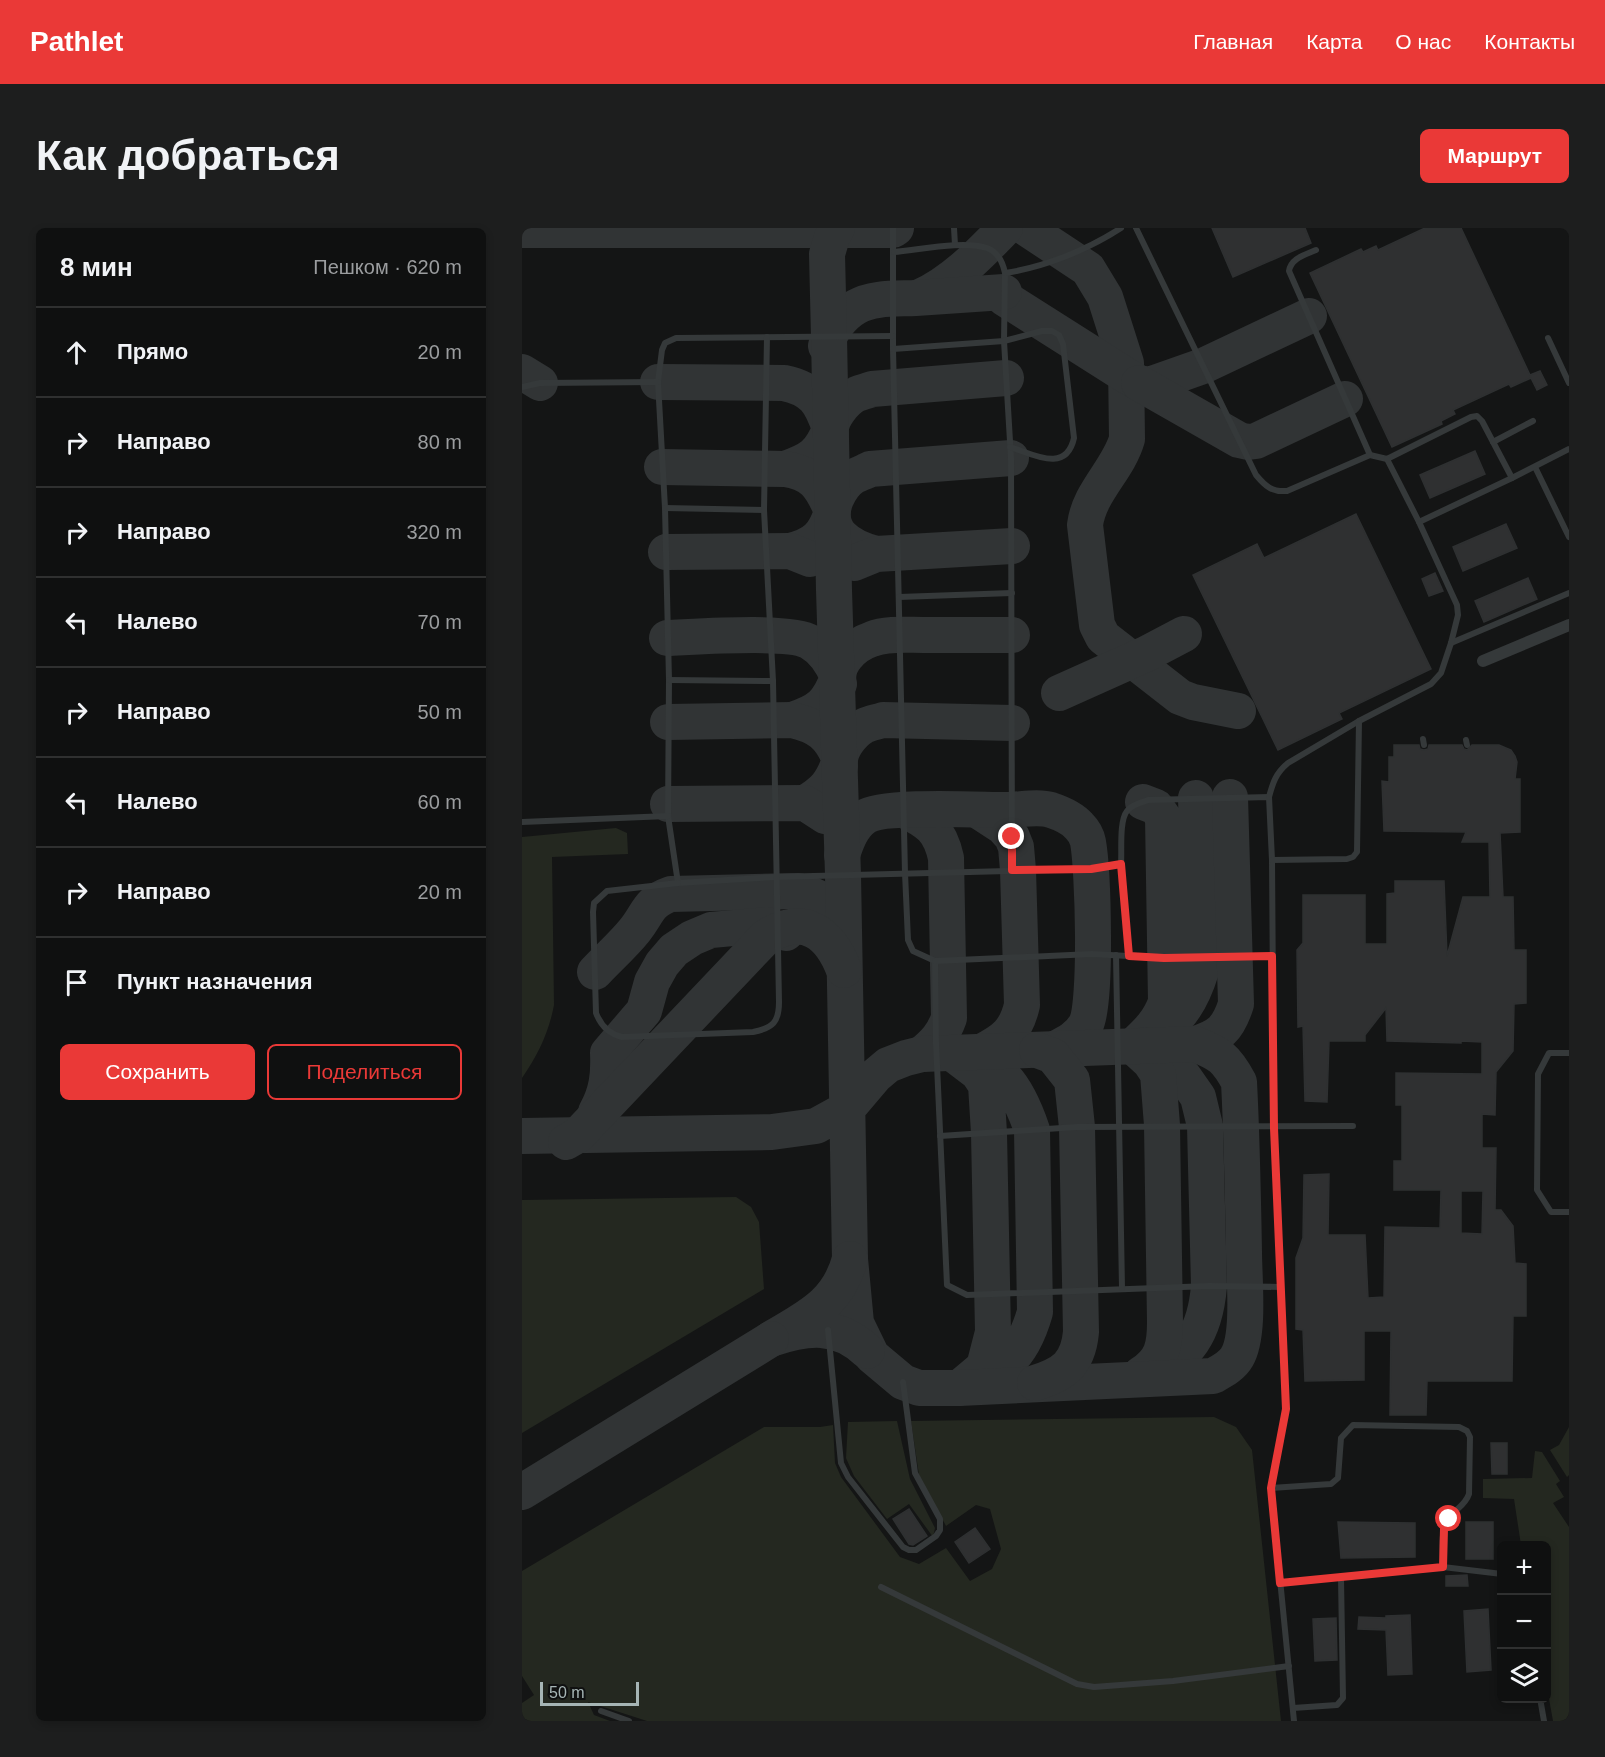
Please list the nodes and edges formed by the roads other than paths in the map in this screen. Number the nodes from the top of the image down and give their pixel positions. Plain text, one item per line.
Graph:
1 (893, 228) edge
2 (954, 228) edge
3 (1121, 228) edge
4 (1136, 228) edge
5 (955, 245) junction
6 (1316, 250) dead end
7 (894, 252) junction
8 (1005, 273) junction
9 (893, 336) junction
10 (767, 337) junction
11 (1548, 338) dead end
12 (1004, 341) junction
13 (893, 349) junction
14 (658, 382) junction
15 (1569, 384) edge
16 (522, 387) edge
17 (1533, 421) dead end
18 (1493, 442) junction
19 (1010, 447) junction
20 (1569, 449) edge
21 (1370, 455) junction
22 (1387, 459) junction
23 (1535, 467) junction
24 (1512, 478) junction
25 (665, 508) junction
26 (764, 510) junction
27 (1419, 522) junction
28 (1569, 537) edge
29 (1012, 593) junction
30 (1569, 593) edge
31 (898, 597) junction
32 (1569, 625) edge
33 (1451, 643) junction
34 (1483, 661) dead end
35 (669, 680) junction
36 (773, 681) junction
37 (1359, 721) junction
38 (1269, 797) junction
39 (668, 816) junction
40 (522, 822) edge
41 (1272, 860) junction
42 (1121, 864) junction
43 (1012, 870) junction
44 (905, 873) junction
45 (775, 878) junction
46 (678, 883) junction
47 (1116, 955) junction
48 (1129, 956) junction
49 (1272, 956) junction
50 (935, 961) junction
51 (1569, 1053) edge
52 (1353, 1126) dead end
53 (1119, 1127) junction
54 (1274, 1128) junction
55 (940, 1136) junction
56 (1569, 1212) edge
57 (1281, 1287) junction
58 (1122, 1288) junction
59 (828, 1330) dead end
60 (903, 1382) dead end
61 (1271, 1488) junction
62 (1443, 1567) junction
63 (1497, 1573) edge
64 (1341, 1578) junction
65 (1280, 1583) junction
66 (881, 1587) dead end
67 (1289, 1666) junction
68 (1541, 1703) edge
69 (1293, 1708) junction
70 (601, 1712) dead end
71 (629, 1721) edge
72 (1294, 1721) edge
73 (1544, 1721) edge

1 - 7 lane
2 - 5 lane
3 - 8 lane
4 - 21 lane
5 - 7 lane
5 - 8 lane
6 - 21 lane
7 - 9 lane
8 - 12 lane
9 - 10 lane
9 - 13 lane
10 - 14 lane
10 - 26 lane
11 - 15 lane
12 - 13 lane
12 - 19 lane
12 - 19 lane
13 - 31 lane
14 - 16 lane
14 - 25 lane
17 - 18 lane
18 - 22 lane
18 - 24 lane
19 - 29 lane
20 - 23 lane
21 - 22 lane
22 - 27 lane
23 - 24 lane
23 - 28 lane
24 - 27 lane
25 - 26 lane
25 - 35 lane
26 - 36 lane
27 - 33 lane
29 - 31 lane
29 - 43 lane
30 - 33 lane
31 - 44 lane
32 - 34 street
33 - 37 lane
35 - 36 lane
35 - 39 lane
36 - 45 lane
37 - 38 lane
37 - 41 lane
38 - 41 lane
38 - 42 lane
39 - 40 lane
39 - 46 lane
41 - 49 lane
42 - 43 lane
42 - 48 lane
43 - 44 lane
44 - 45 lane
44 - 50 lane
45 - 46 lane
45 - 46 lane
47 - 48 lane
47 - 50 lane
47 - 53 lane
48 - 49 lane
49 - 54 lane
50 - 55 lane
51 - 56 lane
52 - 54 lane
53 - 54 lane
53 - 55 lane
53 - 58 lane
54 - 57 lane
55 - 58 lane
57 - 58 lane
57 - 61 lane
59 - 60 lane
61 - 62 lane
61 - 65 lane
62 - 63 lane
62 - 64 lane
64 - 65 lane
64 - 69 lane
65 - 67 lane
66 - 67 lane
67 - 69 lane
68 - 73 lane
69 - 72 lane
70 - 71 lane

